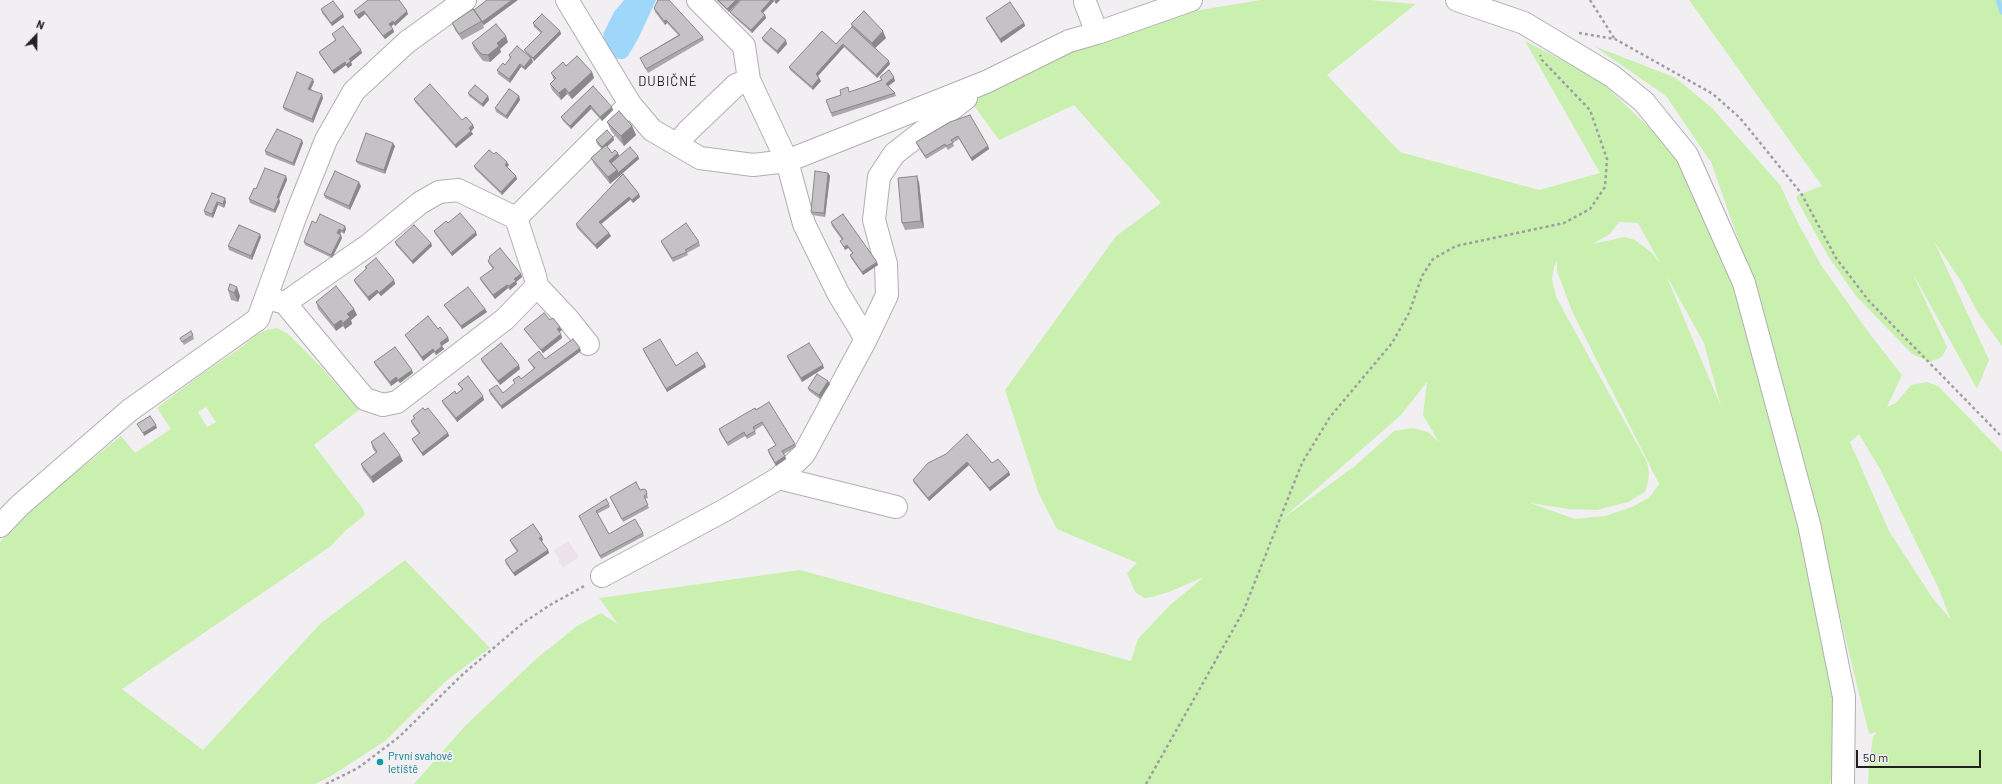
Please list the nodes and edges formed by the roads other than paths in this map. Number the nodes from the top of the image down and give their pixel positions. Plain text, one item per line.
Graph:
1 (465, 0) edge
2 (698, 0) edge
3 (1191, 0) edge
4 (1457, 0) edge
5 (570, 1) edge
6 (1085, 1) edge
7 (1097, 33) junction
8 (749, 80) junction
9 (986, 82) junction
10 (630, 104) junction
11 (677, 144) junction
12 (786, 161) junction
13 (516, 218) junction
14 (537, 286) junction
15 (276, 301) junction
16 (866, 339) junction
17 (588, 344) dead end
18 (779, 478) junction
19 (896, 507) dead end
20 (0, 526) edge
21 (602, 576) road end
22 (1843, 784) edge

1 - 15 street
2 - 8 street
3 - 7 street
4 - 22 street
5 - 10 street
6 - 7 street
7 - 9 street
8 - 11 street
8 - 12 street
9 - 12 street
9 - 16 street
10 - 11 street
10 - 13 street
11 - 12 street
12 - 16 street
13 - 14 street
13 - 15 street
14 - 15 street
14 - 17 street
15 - 20 street
16 - 18 street
18 - 19 street
18 - 21 street

